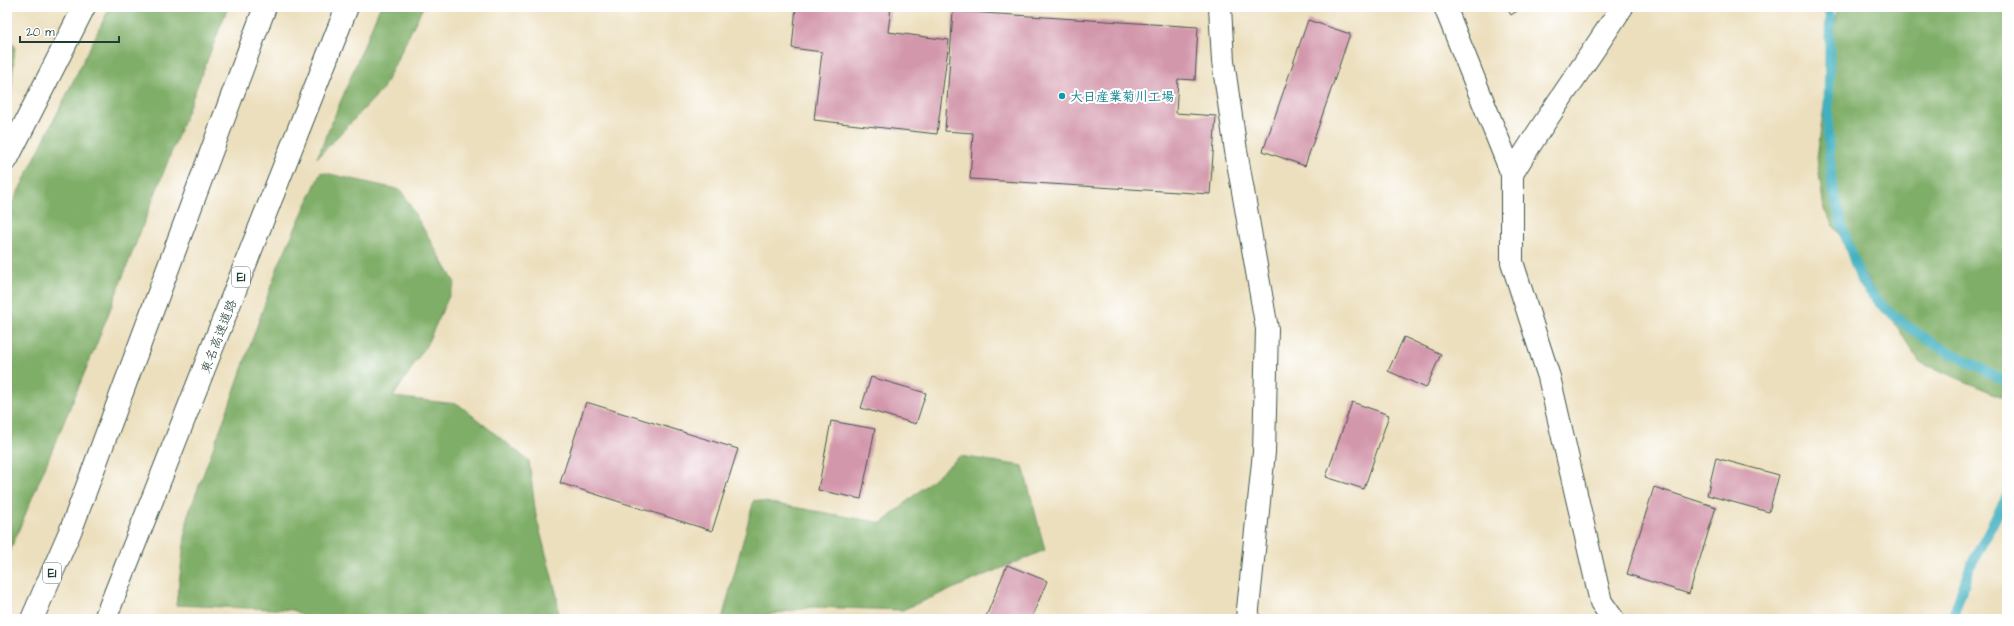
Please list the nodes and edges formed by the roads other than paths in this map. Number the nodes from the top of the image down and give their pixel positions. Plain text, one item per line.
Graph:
1 (84, 7) edge
2 (266, 7) edge
3 (347, 7) edge
4 (1220, 7) edge
5 (1444, 7) edge
6 (1622, 7) edge
7 (7, 159) edge
8 (1512, 174) junction
9 (32, 619) edge
10 (105, 619) edge
11 (1247, 619) edge
12 (1613, 619) edge

1 - 7 main road
2 - 9 main road, E1
3 - 10 main road, 東名高速道路 / E1
4 - 11 main road
5 - 8 main road
6 - 8 main road
8 - 12 main road

